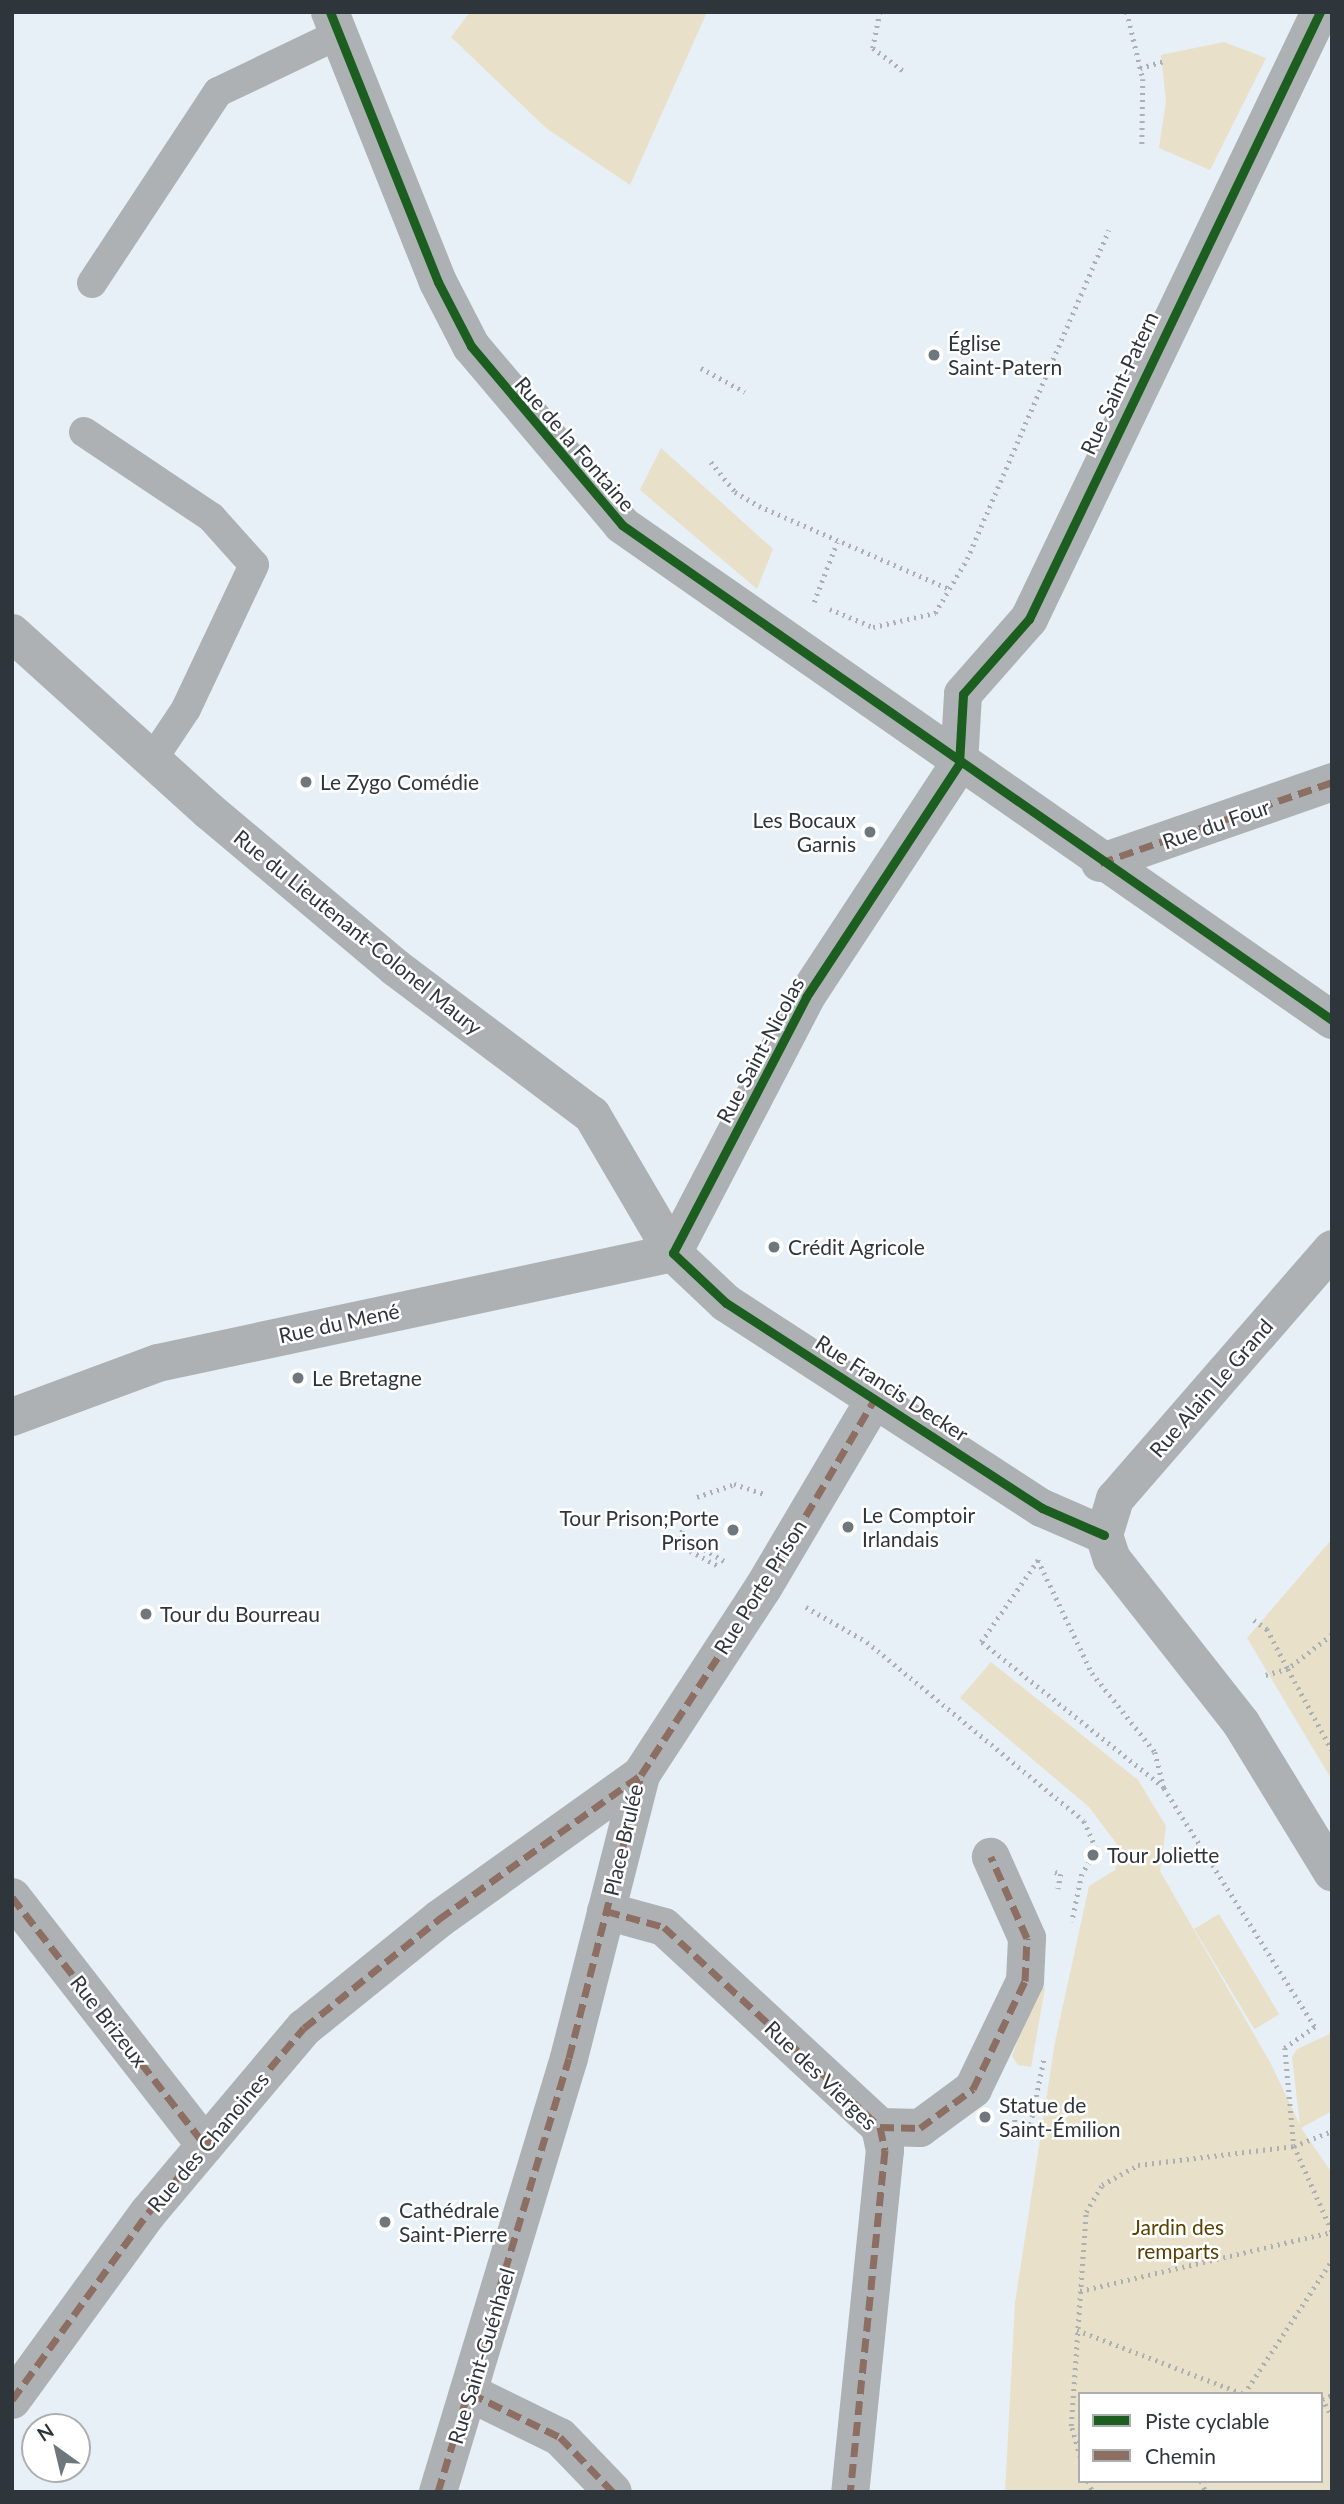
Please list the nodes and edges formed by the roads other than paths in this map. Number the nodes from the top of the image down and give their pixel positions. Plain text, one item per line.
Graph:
1 (1320, 12) edge
2 (334, 23) edge
3 (92, 284) dead end
4 (84, 432) dead end
5 (12, 633) edge
6 (152, 760) junction
7 (959, 764) junction
8 (1332, 782) edge
9 (1100, 863) junction
10 (1332, 1020) edge
11 (1332, 1249) edge
12 (673, 1253) junction
13 (876, 1397) junction
14 (12, 1417) edge
15 (1104, 1535) junction
16 (641, 1775) junction
17 (991, 1857) dead end
18 (1332, 1872) edge
19 (12, 1897) edge
20 (606, 1911) junction
21 (439, 1919) joint
22 (569, 2058) joint
23 (880, 2127) junction
24 (205, 2145) junction
25 (470, 2393) junction
26 (12, 2400) edge
27 (438, 2492) edge
28 (613, 2492) edge
29 (850, 2492) edge

1 - 7 street, Rue Saint-Patern
2 - 3 lane
2 - 7 street, Rue de la Fontaine
4 - 6 lane
5 - 6 street, Rue du Lieutenant-Colonel Maury
6 - 12 street, Rue du Lieutenant-Colonel Maury
7 - 9 street, Rue de la Fontaine
7 - 12 street, Rue Saint-Nicolas
8 - 9 street, Rue du Four
9 - 10 street, Rue de la Fontaine
11 - 15 street, Rue Alain Le Grand
12 - 13 street, Rue Francis Decker
12 - 14 street, Rue du Mené
13 - 15 street, Rue Francis Decker
13 - 16 street, Rue Porte Prison
15 - 18 street
16 - 20 street, Place Brulée
16 - 21 street, Place Brulée
17 - 23 street
19 - 24 street, Rue Brizeux
20 - 22 street, Place Brulée
20 - 23 street, Rue des Vierges
21 - 24 street, Rue des Chanoines
22 - 25 street, Rue Saint-Guénhael
23 - 29 street, Rue des Vierges
24 - 26 street, Rue des Chanoines
25 - 27 street, Rue Saint-Guénhael
25 - 28 street

